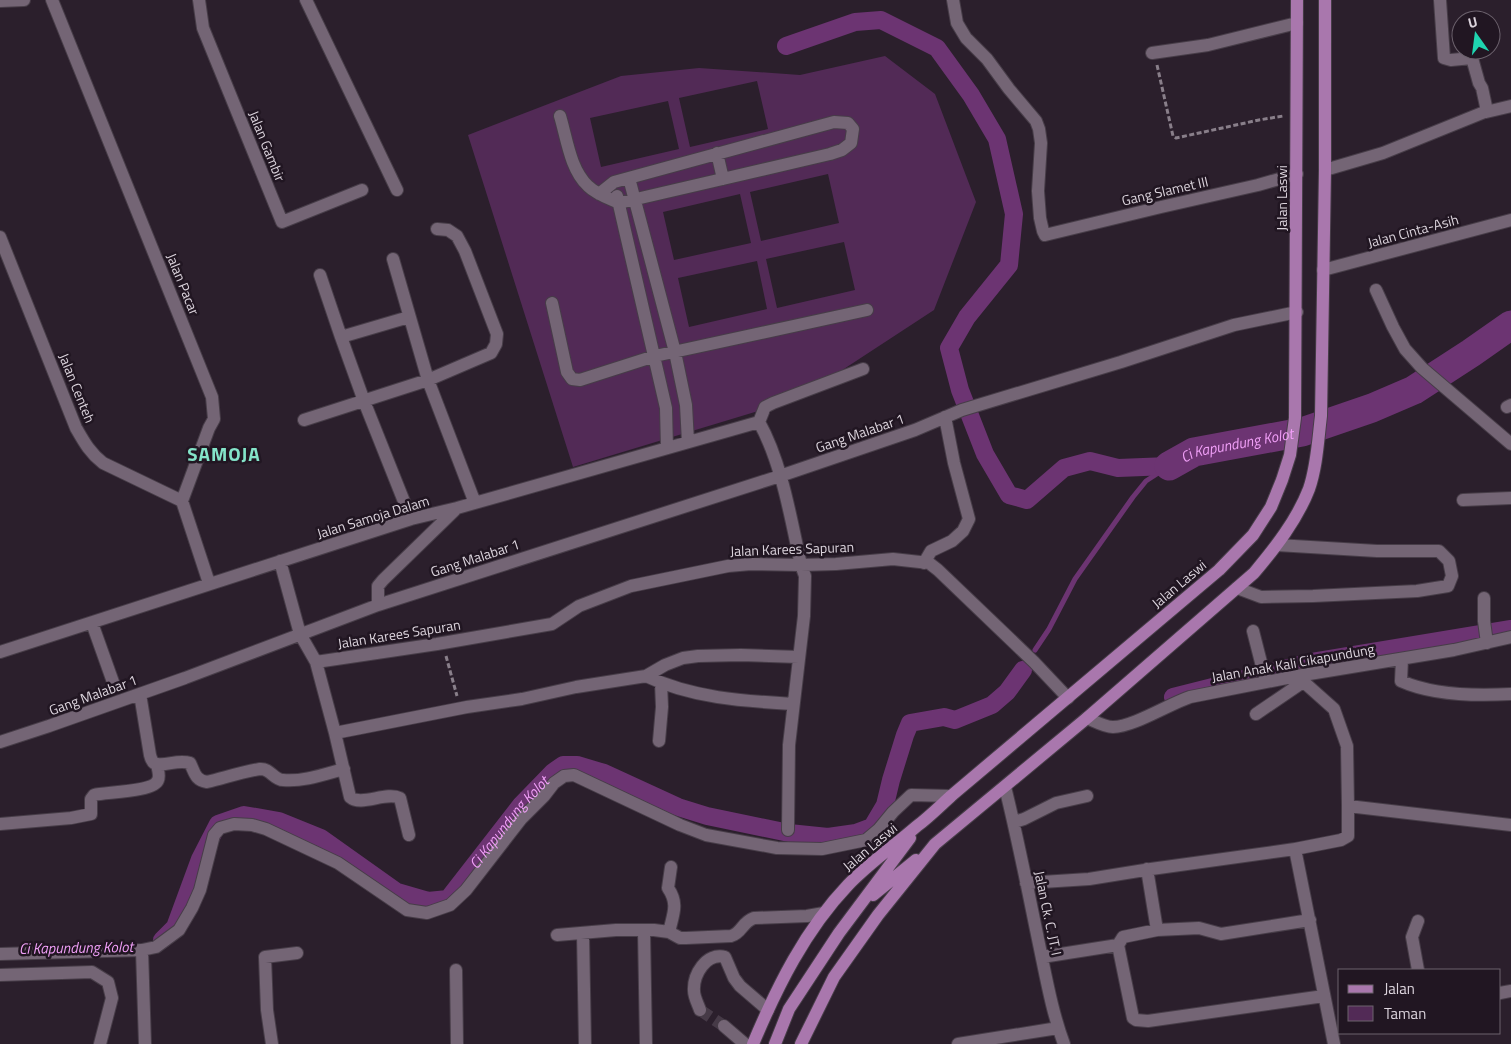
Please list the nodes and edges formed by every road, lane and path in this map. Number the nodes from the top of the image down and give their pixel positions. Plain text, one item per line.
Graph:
1 (24, 0) edge
2 (52, 0) edge
3 (199, 0) edge
4 (306, 0) edge
5 (953, 0) edge
6 (1298, 0) edge
7 (1325, 0) edge
8 (1440, 0) edge
9 (0, 1) edge
10 (1297, 23) junction
11 (1152, 53) joint
12 (1511, 106) edge
13 (1486, 112) junction
14 (1296, 114) junction
15 (560, 116) dead end
16 (717, 153) junction
17 (1325, 170) junction
18 (1297, 174) junction
19 (630, 178) junction
20 (724, 179) junction
21 (614, 182) junction
22 (362, 190) dead end
23 (397, 190) dead end
24 (599, 194) junction
25 (636, 200) junction
26 (619, 203) junction
27 (1511, 220) edge
28 (436, 228) dead end
29 (0, 237) edge
30 (393, 259) dead end
31 (1323, 270) junction
32 (320, 275) dead end
33 (1376, 290) dead end
34 (552, 303) dead end
35 (867, 310) dead end
36 (1297, 312) junction
37 (410, 316) junction
38 (341, 337) junction
39 (675, 352) junction
40 (655, 356) junction
41 (863, 369) dead end
42 (428, 380) junction
43 (364, 401) junction
44 (945, 418) junction
45 (304, 420) dead end
46 (759, 422) junction
47 (688, 442) junction
48 (1511, 444) edge
49 (666, 448) junction
50 (780, 476) junction
51 (1511, 498) edge
52 (1463, 500) dead end
53 (182, 501) junction
54 (475, 503) junction
55 (457, 508) junction
56 (411, 520) junction
57 (1277, 545) junction
58 (280, 561) junction
59 (924, 563) junction
60 (801, 565) junction
61 (209, 583) junction
62 (1237, 588) junction
63 (1484, 598) dead end
64 (378, 605) junction
65 (92, 623) junction
66 (1253, 631) dead end
67 (300, 634) junction
68 (1486, 636) junction
69 (1511, 637) edge
70 (442, 643) junction
71 (0, 652) edge
72 (799, 657) junction
73 (1402, 659) junction
74 (316, 662) junction
75 (646, 676) junction
76 (1265, 679) junction
77 (1300, 679) junction
78 (113, 682) dead end
79 (661, 683) junction
80 (140, 694) junction
81 (1511, 694) edge
82 (1068, 698) junction
83 (794, 704) junction
84 (460, 709) junction
85 (1256, 714) dead end
86 (1087, 718) junction
87 (335, 733) junction
88 (659, 740) dead end
89 (0, 742) edge
90 (157, 764) junction
91 (344, 769) junction
92 (1004, 787) junction
93 (951, 796) junction
94 (1087, 796) dead end
95 (1348, 806) junction
96 (1014, 822) junction
97 (0, 824) edge
98 (1511, 825) edge
99 (918, 826) junction
100 (788, 830) dead end
101 (408, 835) dead end
102 (935, 844) junction
103 (1295, 849) junction
104 (671, 868) dead end
105 (1147, 870) junction
106 (1026, 883) junction
107 (859, 907) junction
108 (824, 913) junction
109 (1310, 920) junction
110 (1418, 921) dead end
111 (644, 930) junction
112 (1157, 930) junction
113 (669, 932) junction
114 (583, 934) junction
115 (557, 935) dead end
116 (1118, 945) junction
117 (142, 950) junction
118 (297, 953) dead end
119 (0, 954) edge
120 (1042, 957) junction
121 (1418, 969) edge
122 (456, 970) dead end
123 (0, 975) edge
124 (1324, 996) junction
125 (700, 1010) tunnel mouth
126 (768, 1010) junction
127 (724, 1026) tunnel mouth
128 (1058, 1028) junction
129 (1335, 1036) edge
130 (100, 1044) edge
131 (145, 1044) edge
132 (272, 1044) edge
133 (457, 1044) edge
134 (585, 1044) edge
135 (646, 1044) edge
136 (745, 1044) edge
137 (753, 1044) edge
138 (775, 1044) edge
139 (801, 1044) edge
140 (958, 1044) edge
141 (1064, 1044) edge

1 - 9 street
2 - 53 street, Jalan Pacar
3 - 22 street, Jalan Gambir
4 - 23 street
5 - 18 street, Gang Slamet III
6 - 10 main road, Jalan Laswi
7 - 17 main road
8 - 13 street
10 - 11 street
10 - 14 main road, Jalan Laswi
11 - 14 path
12 - 13 street
13 - 17 street
14 - 18 main road, Jalan Laswi
15 - 24 street
16 - 19 street
16 - 20 street
16 - 20 street
17 - 31 main road
18 - 36 main road, Jalan Laswi
19 - 21 street
19 - 25 street
20 - 25 street
21 - 24 street
21 - 26 street
24 - 26 street
25 - 26 street
25 - 39 street
26 - 40 street
27 - 31 street, Jalan Cinta-Asih
28 - 42 street
29 - 53 street, Jalan Centeh
30 - 37 street
31 - 57 main road
32 - 38 street
33 - 48 street
34 - 40 street
35 - 39 street
36 - 44 street, Gang Malabar 1
36 - 82 main road, Jalan Laswi
37 - 38 street
37 - 42 street
38 - 43 street
39 - 40 street
39 - 47 street
40 - 49 street
41 - 46 street
42 - 43 street
42 - 54 street
43 - 45 street
43 - 56 street
44 - 50 street, Gang Malabar 1
44 - 59 street
46 - 47 street, Jalan Samoja Dalam
46 - 50 street
47 - 49 street, Jalan Samoja Dalam
49 - 54 street, Jalan Samoja Dalam
50 - 60 street
50 - 64 street, Gang Malabar 1
51 - 52 street
53 - 61 street
54 - 55 street, Jalan Samoja Dalam
55 - 56 street, Jalan Samoja Dalam
55 - 64 street
56 - 58 street, Jalan Samoja Dalam
57 - 62 main road
57 - 62 street
58 - 61 street, Jalan Samoja Dalam
58 - 67 street
59 - 60 street, Jalan Karees Sapuran
59 - 82 street, Jalan Karees Sapuran
60 - 70 street, Jalan Karees Sapuran
60 - 72 street
61 - 65 street, Jalan Samoja Dalam
62 - 86 main road
63 - 68 street
64 - 67 street, Gang Malabar 1
65 - 71 street, Jalan Samoja Dalam
65 - 78 street
66 - 76 street
67 - 74 street
67 - 80 street, Gang Malabar 1
68 - 69 street, Jalan Anak Kali Cikapundung
68 - 73 street, Jalan Anak Kali Cikapundung
70 - 74 street, Jalan Karees Sapuran
70 - 84 path
72 - 75 street
72 - 83 street
73 - 77 street, Jalan Anak Kali Cikapundung
73 - 81 street
74 - 87 street
75 - 79 street
75 - 84 street
76 - 77 street, Jalan Anak Kali Cikapundung
76 - 86 street, Jalan Anak Kali Cikapundung
77 - 85 street
77 - 95 street
79 - 83 street
79 - 88 street
80 - 89 street, Gang Malabar 1
80 - 90 street
82 - 93 main road, Jalan Laswi
83 - 100 street
84 - 87 street
86 - 92 main road
87 - 91 street
90 - 91 street
90 - 97 street
91 - 101 street
92 - 96 street, Jalan Ck. C. JT. I
92 - 102 main road
93 - 99 main road, Jalan Laswi
93 - 117 street
94 - 96 street
95 - 98 street
95 - 103 street
96 - 106 street, Jalan Ck. C. JT. I
99 - 107 main road
99 - 108 main road, Jalan Laswi
102 - 107 main road
102 - 139 main road
103 - 105 street
103 - 109 street
104 - 113 street
105 - 106 street
105 - 112 street
106 - 120 street, Jalan Ck. C. JT. I
107 - 138 main road
108 - 113 street
108 - 126 main road, Jalan Laswi
109 - 112 street
109 - 124 street
110 - 121 street
111 - 113 street
111 - 114 street
111 - 135 street
112 - 116 street
114 - 115 street
114 - 134 street
116 - 120 street
116 - 124 street
117 - 119 street
117 - 131 street
118 - 132 street
120 - 128 street, Jalan Ck. C. JT. I
122 - 133 street
123 - 130 street
124 - 129 street
125 - 126 street
126 - 137 main road, Jalan Laswi
127 - 136 street
128 - 140 street
128 - 141 street, Jalan Ck. C. JT. I

